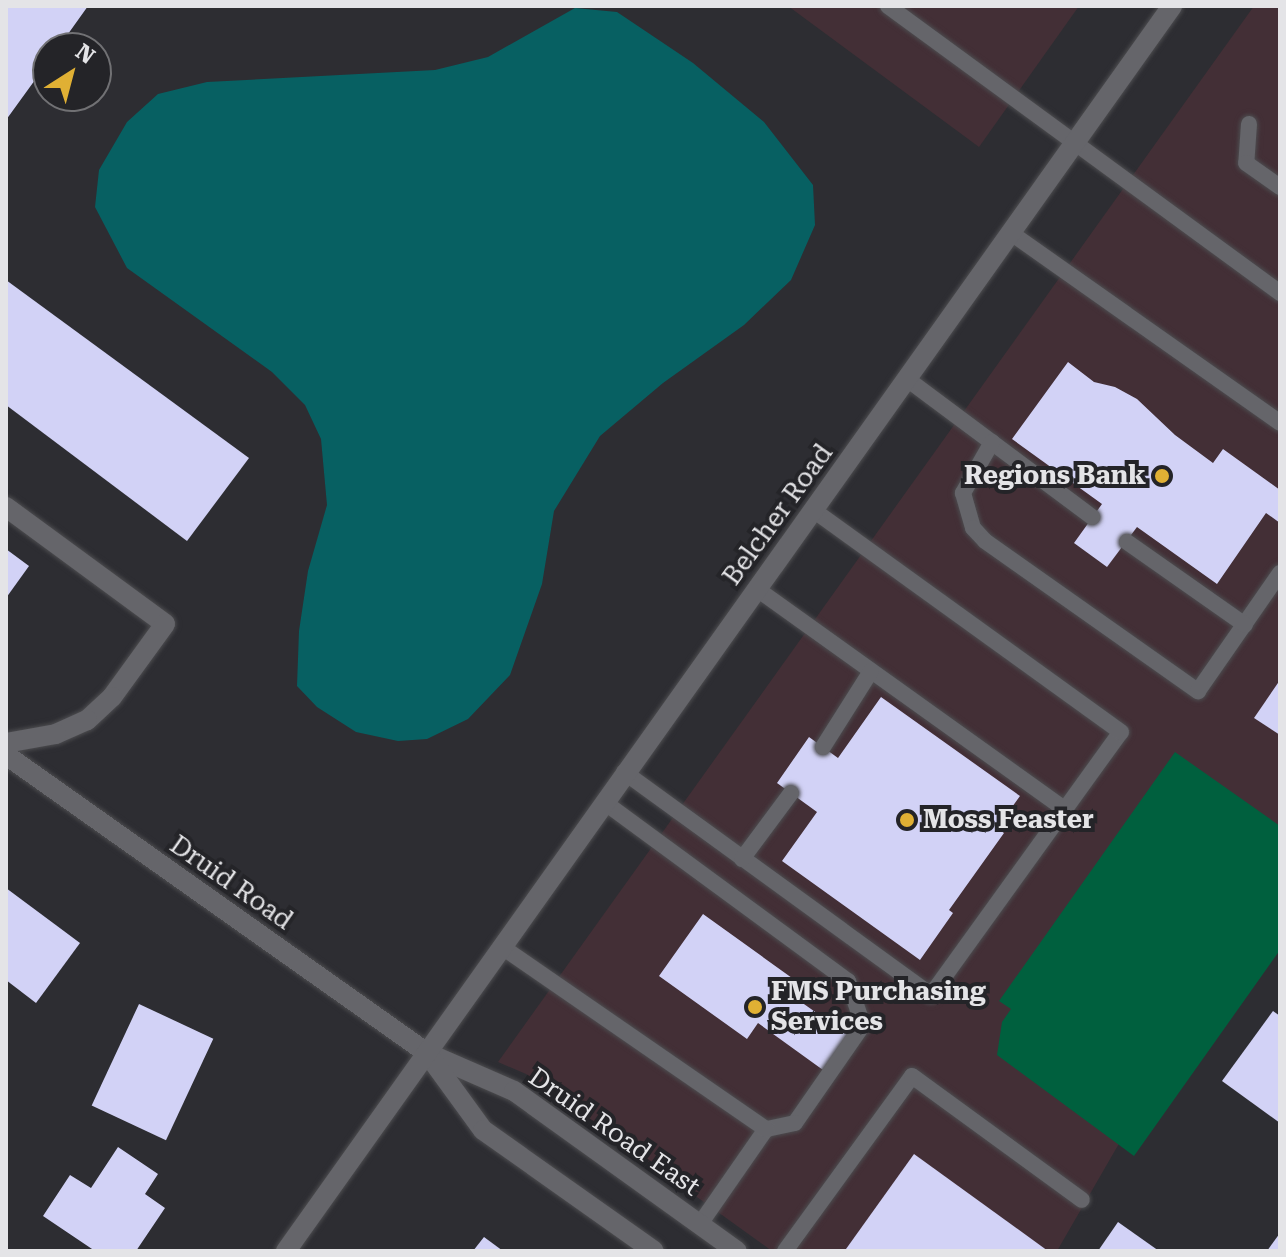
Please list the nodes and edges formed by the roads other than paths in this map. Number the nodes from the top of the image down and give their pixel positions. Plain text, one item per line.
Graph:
1 (888, 6) edge
2 (1172, 6) edge
3 (1249, 124) dead end
4 (1077, 141) junction
5 (1280, 187) edge
6 (1011, 233) junction
7 (1280, 293) edge
8 (907, 379) junction
9 (1280, 423) edge
10 (992, 442) junction
11 (6, 507) edge
12 (813, 510) junction
13 (1092, 517) dead end
14 (1127, 542) dead end
15 (1280, 573) edge
16 (757, 589) junction
17 (1245, 625) junction
18 (871, 671) junction
19 (6, 743) edge
20 (823, 747) dead end
21 (6, 755) edge
22 (624, 772) junction
23 (791, 793) dead end
24 (604, 802) junction
25 (1064, 809) junction
26 (742, 859) junction
27 (502, 947) junction
28 (427, 1053) junction
29 (766, 1129) junction
30 (1082, 1200) dead end
31 (700, 1224) junction
32 (286, 1251) edge
33 (654, 1251) edge
34 (737, 1251) edge
35 (785, 1251) edge

1 - 4 lane
2 - 4 street, Belcher Road
3 - 5 lane
4 - 6 street, Belcher Road
4 - 7 lane
6 - 8 street, Belcher Road
6 - 9 lane
8 - 10 lane
8 - 12 street, Belcher Road
10 - 13 lane
10 - 17 lane
11 - 19 street
12 - 16 street, Belcher Road
12 - 25 lane
14 - 17 lane
15 - 17 lane
16 - 18 lane
16 - 22 street, Belcher Road
18 - 20 lane
18 - 25 lane
21 - 28 street, Druid Road
22 - 24 street, Belcher Road
22 - 26 lane
23 - 26 lane
24 - 27 street, Belcher Road
24 - 29 lane
25 - 26 lane
27 - 28 street, Belcher Road
27 - 29 lane
28 - 31 street, Druid Road East
28 - 32 street, Belcher Road
28 - 33 street
29 - 31 lane
30 - 35 lane
31 - 34 street, Druid Road East

